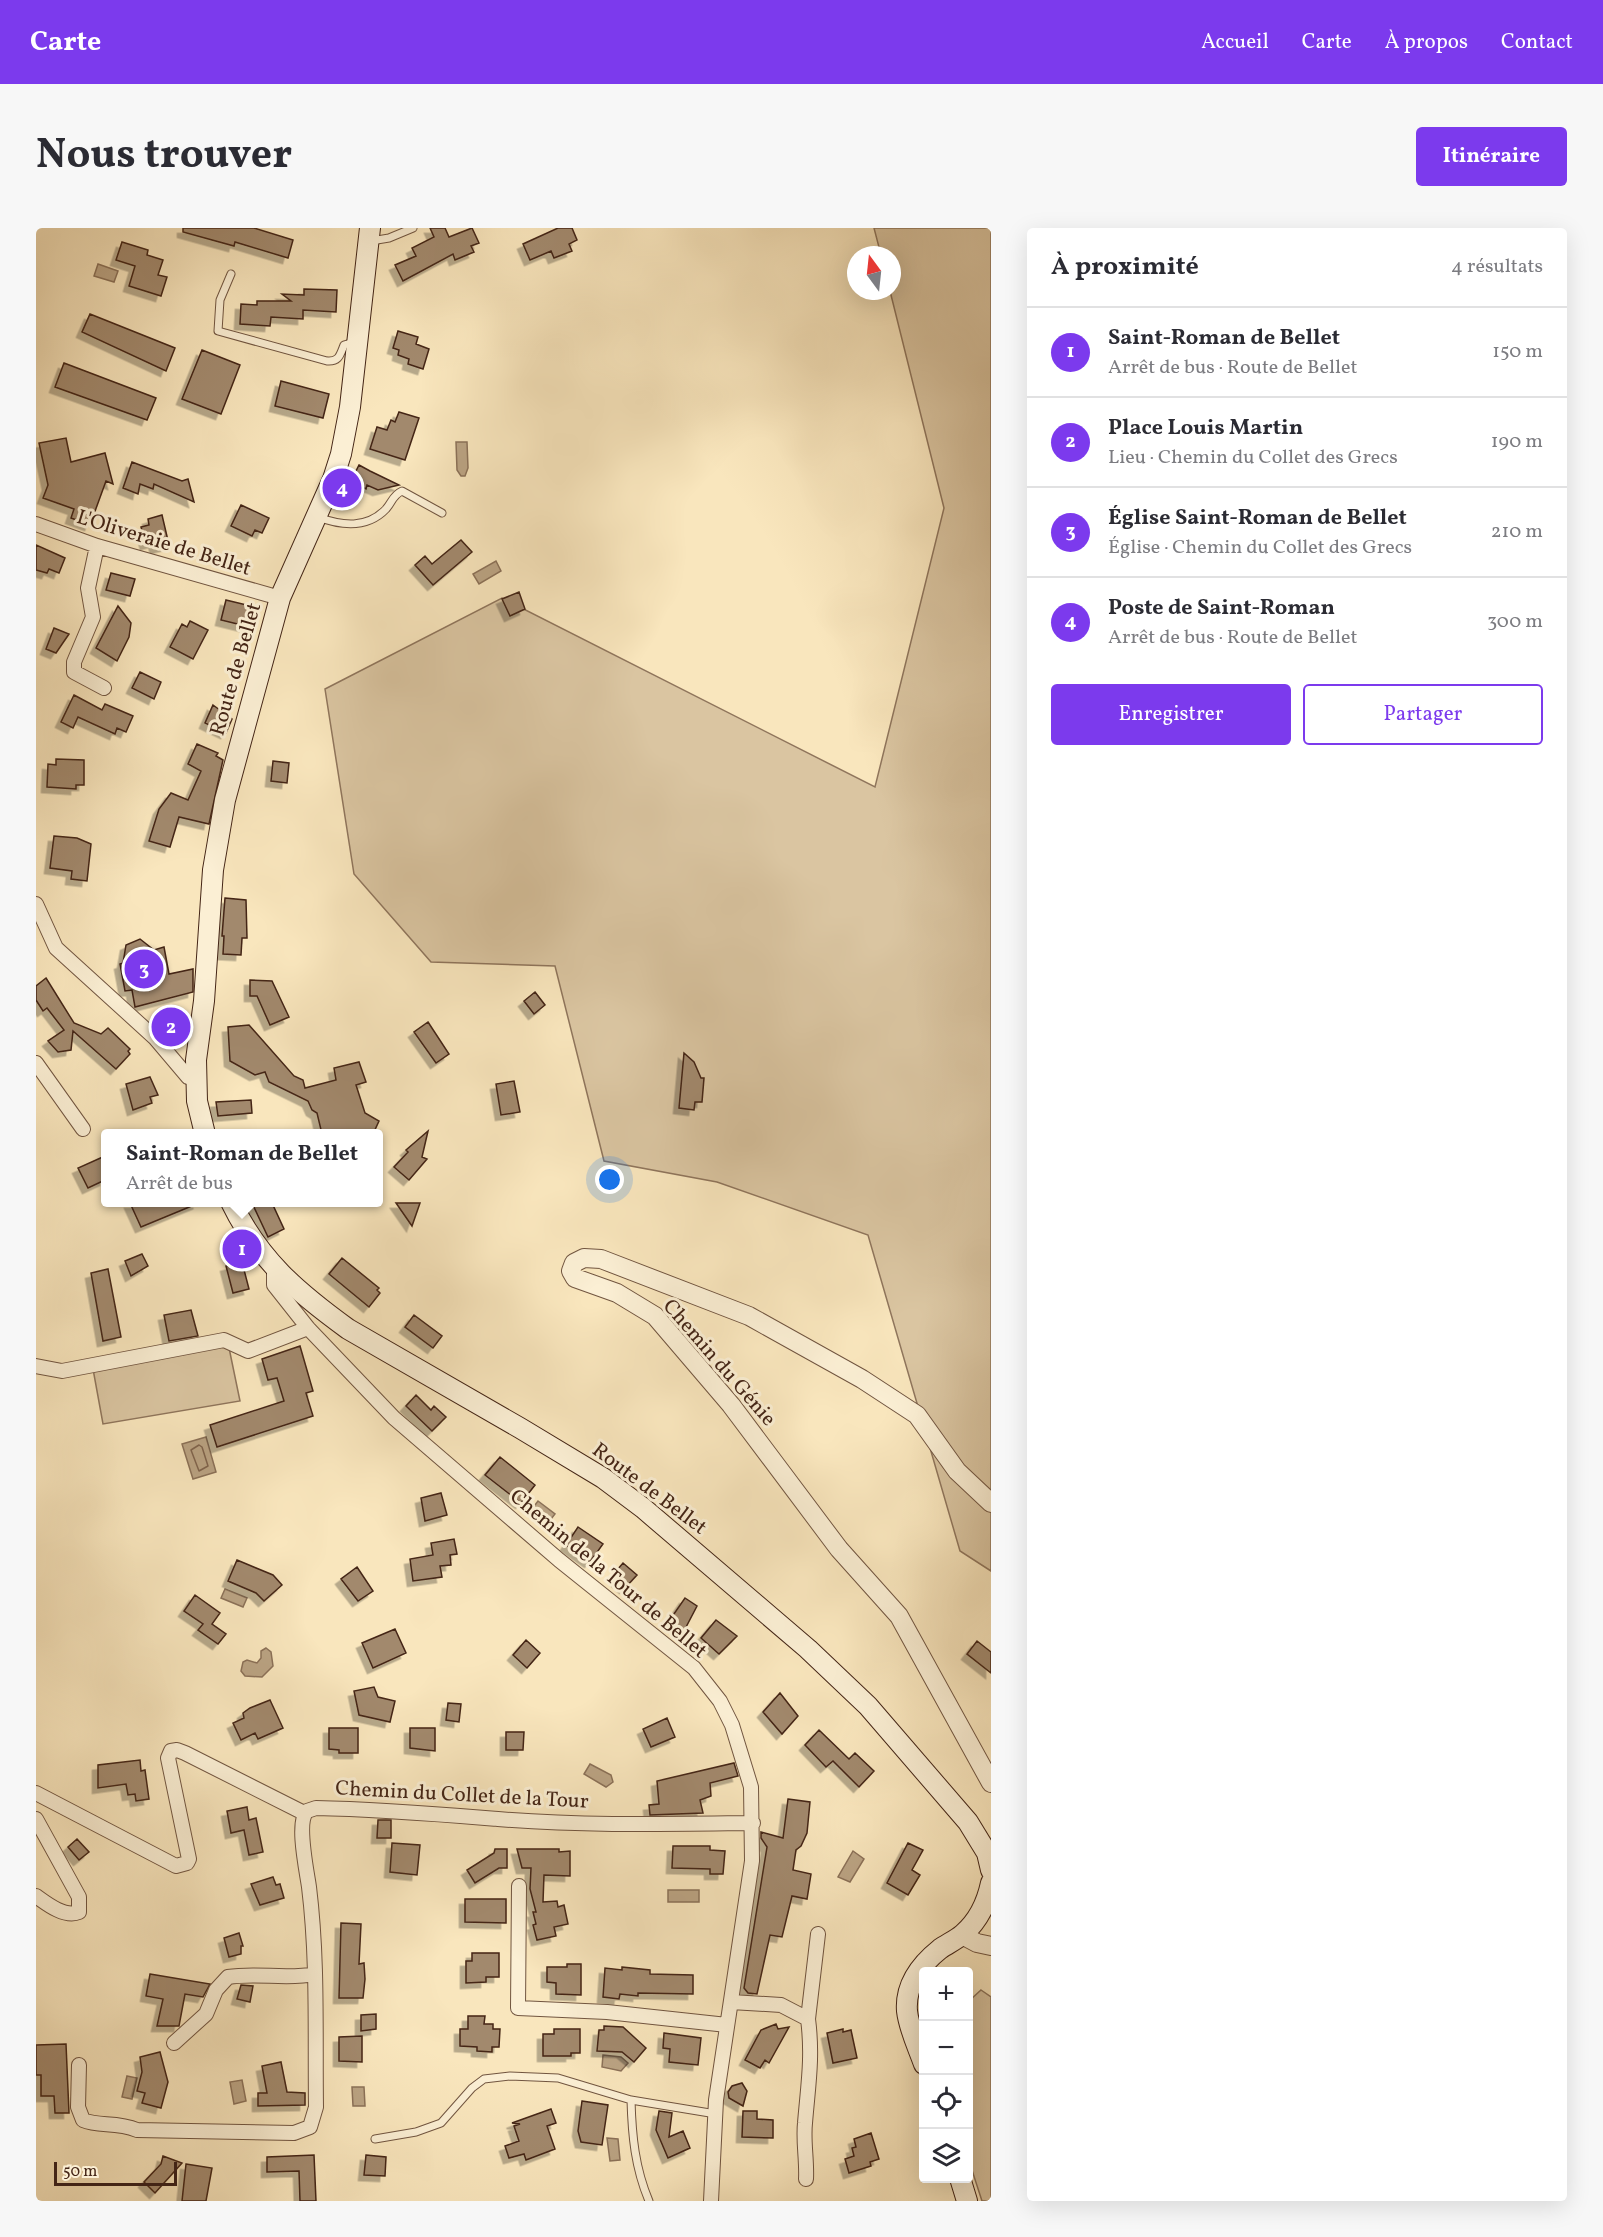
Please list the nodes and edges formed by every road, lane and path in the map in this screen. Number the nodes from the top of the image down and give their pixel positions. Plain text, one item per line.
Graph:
1 (413, 228) edge
2 (369, 235) edge
3 (231, 274) dead end
4 (358, 342) junction
5 (442, 513) dead end
6 (316, 516) junction
7 (36, 524) edge
8 (97, 546) junction
9 (280, 598) junction
10 (104, 688) dead end
11 (36, 904) edge
12 (36, 1063) edge
13 (196, 1079) junction
14 (83, 1129) dead end
15 (204, 1129) edge
16 (233, 1207) edge
17 (274, 1269) junction
18 (308, 1328) junction
19 (36, 1366) edge
20 (991, 1503) edge
21 (991, 1783) edge
22 (36, 1794) edge
23 (304, 1813) junction
24 (36, 1819) edge
25 (753, 1823) junction
26 (991, 1870) edge
27 (991, 1882) edge
28 (519, 1886) dead end
29 (36, 1896) edge
30 (818, 1934) dead end
31 (962, 1935) junction
32 (991, 1946) edge
33 (315, 1974) junction
34 (730, 2002) junction
35 (808, 2019) junction
36 (727, 2025) junction
37 (174, 2043) dead end
38 (919, 2050) edge
39 (79, 2065) dead end
40 (631, 2100) junction
41 (716, 2114) junction
42 (375, 2139) dead end
43 (806, 2179) dead end
44 (962, 2183) edge
45 (649, 2201) edge
46 (711, 2201) edge
47 (967, 2201) edge

1 - 2 lane
2 - 4 main road, Route de Bellet
3 - 4 lane
4 - 6 main road, Route de Bellet
5 - 6 lane
6 - 9 main road, Route de Bellet
7 - 8 street, L'Oliveraie de Bellet
8 - 9 street, L'Oliveraie de Bellet
8 - 10 street
9 - 13 main road, Route de Bellet
11 - 13 street
12 - 14 street
13 - 15 main road, Route de Bellet
16 - 17 main road, Route de Bellet
17 - 18 street, Chemin de la Tour de Bellet
17 - 26 main road, Route de Bellet
18 - 19 street
18 - 25 street, Chemin de la Tour de Bellet
20 - 21 street, Chemin du Génie
22 - 23 street
23 - 25 street, Chemin du Collet de la Tour
23 - 33 street
24 - 29 street
25 - 34 street, Chemin de la Tour de Bellet
27 - 31 main road
28 - 36 street
30 - 35 street
31 - 32 street
31 - 38 main road
33 - 37 street
33 - 39 street
34 - 35 street
34 - 36 street, Chemin de la Tour de Bellet
35 - 43 street
36 - 41 street, Chemin de la Tour de Bellet
40 - 41 lane
40 - 42 lane
40 - 45 lane
41 - 46 street, Chemin de la Tour de Bellet
44 - 47 main road

